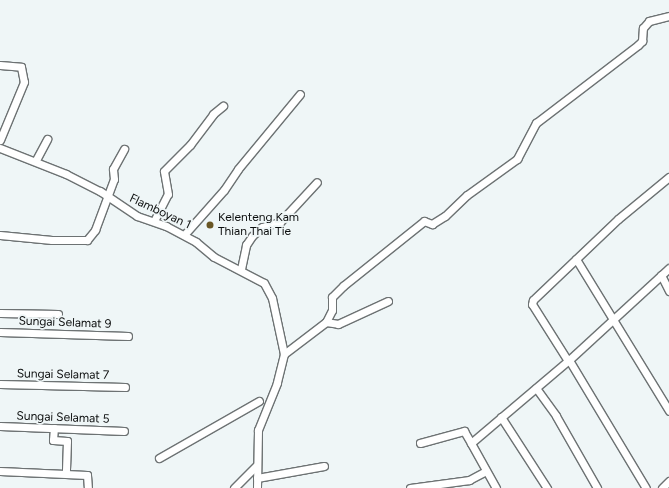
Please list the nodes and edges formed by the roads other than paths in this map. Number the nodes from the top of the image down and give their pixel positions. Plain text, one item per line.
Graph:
1 (669, 16) edge
2 (0, 65) edge
3 (300, 94) dead end
4 (223, 106) dead end
5 (47, 139) dead end
6 (0, 140) edge
7 (0, 148) edge
8 (124, 149) dead end
9 (36, 160) junction
10 (669, 177) edge
11 (317, 182) dead end
12 (106, 196) junction
13 (154, 221) junction
14 (0, 235) edge
15 (184, 235) junction
16 (576, 259) junction
17 (669, 268) edge
18 (241, 269) junction
19 (660, 275) junction
20 (669, 291) edge
21 (388, 300) dead end
22 (0, 313) edge
23 (58, 314) dead end
24 (613, 318) junction
25 (326, 322) junction
26 (0, 332) edge
27 (128, 336) dead end
28 (284, 354) junction
29 (568, 361) junction
30 (0, 384) edge
31 (125, 387) dead end
32 (536, 388) junction
33 (265, 408) junction
34 (669, 411) edge
35 (501, 417) junction
36 (0, 426) edge
37 (54, 428) junction
38 (124, 431) dead end
39 (420, 443) dead end
40 (471, 443) junction
41 (159, 458) dead end
42 (256, 466) junction
43 (324, 466) dead end
44 (0, 471) edge
45 (486, 471) junction
46 (66, 473) junction
47 (257, 478) junction
48 (669, 481) edge
49 (454, 485) edge
50 (88, 488) edge
51 (234, 488) edge
52 (257, 488) edge
53 (410, 488) edge
54 (496, 488) edge
55 (547, 488) edge
56 (597, 488) edge
57 (646, 488) edge
58 (662, 488) edge

1 - 25 street
2 - 6 street
3 - 15 street
4 - 13 street
5 - 9 street
7 - 9 street, Flamboyan 1
8 - 12 street
9 - 12 street, Flamboyan 1
10 - 16 street
11 - 18 street
12 - 13 street, Flamboyan 1
12 - 14 street
13 - 15 street, Flamboyan 1
15 - 18 street, Flamboyan 1
16 - 24 street
16 - 29 street
17 - 19 street
18 - 28 street, Flamboyan 1
19 - 20 street
19 - 24 street
21 - 25 street
22 - 23 street
24 - 29 street
24 - 34 street
25 - 28 street
26 - 27 street, Sungai Selamat 9
28 - 33 street
29 - 32 street
29 - 57 street
30 - 31 street, Sungai Selamat 7
32 - 35 street
32 - 56 street
33 - 41 street
33 - 42 street
35 - 40 street
35 - 55 street
36 - 37 street, Sungai Selamat 5
37 - 38 street, Sungai Selamat 5
37 - 46 street
39 - 40 street
40 - 45 street
42 - 47 street
42 - 51 street
43 - 47 street
44 - 46 street
45 - 49 street
45 - 54 street
46 - 50 street
47 - 52 street
48 - 58 street
49 - 53 street

